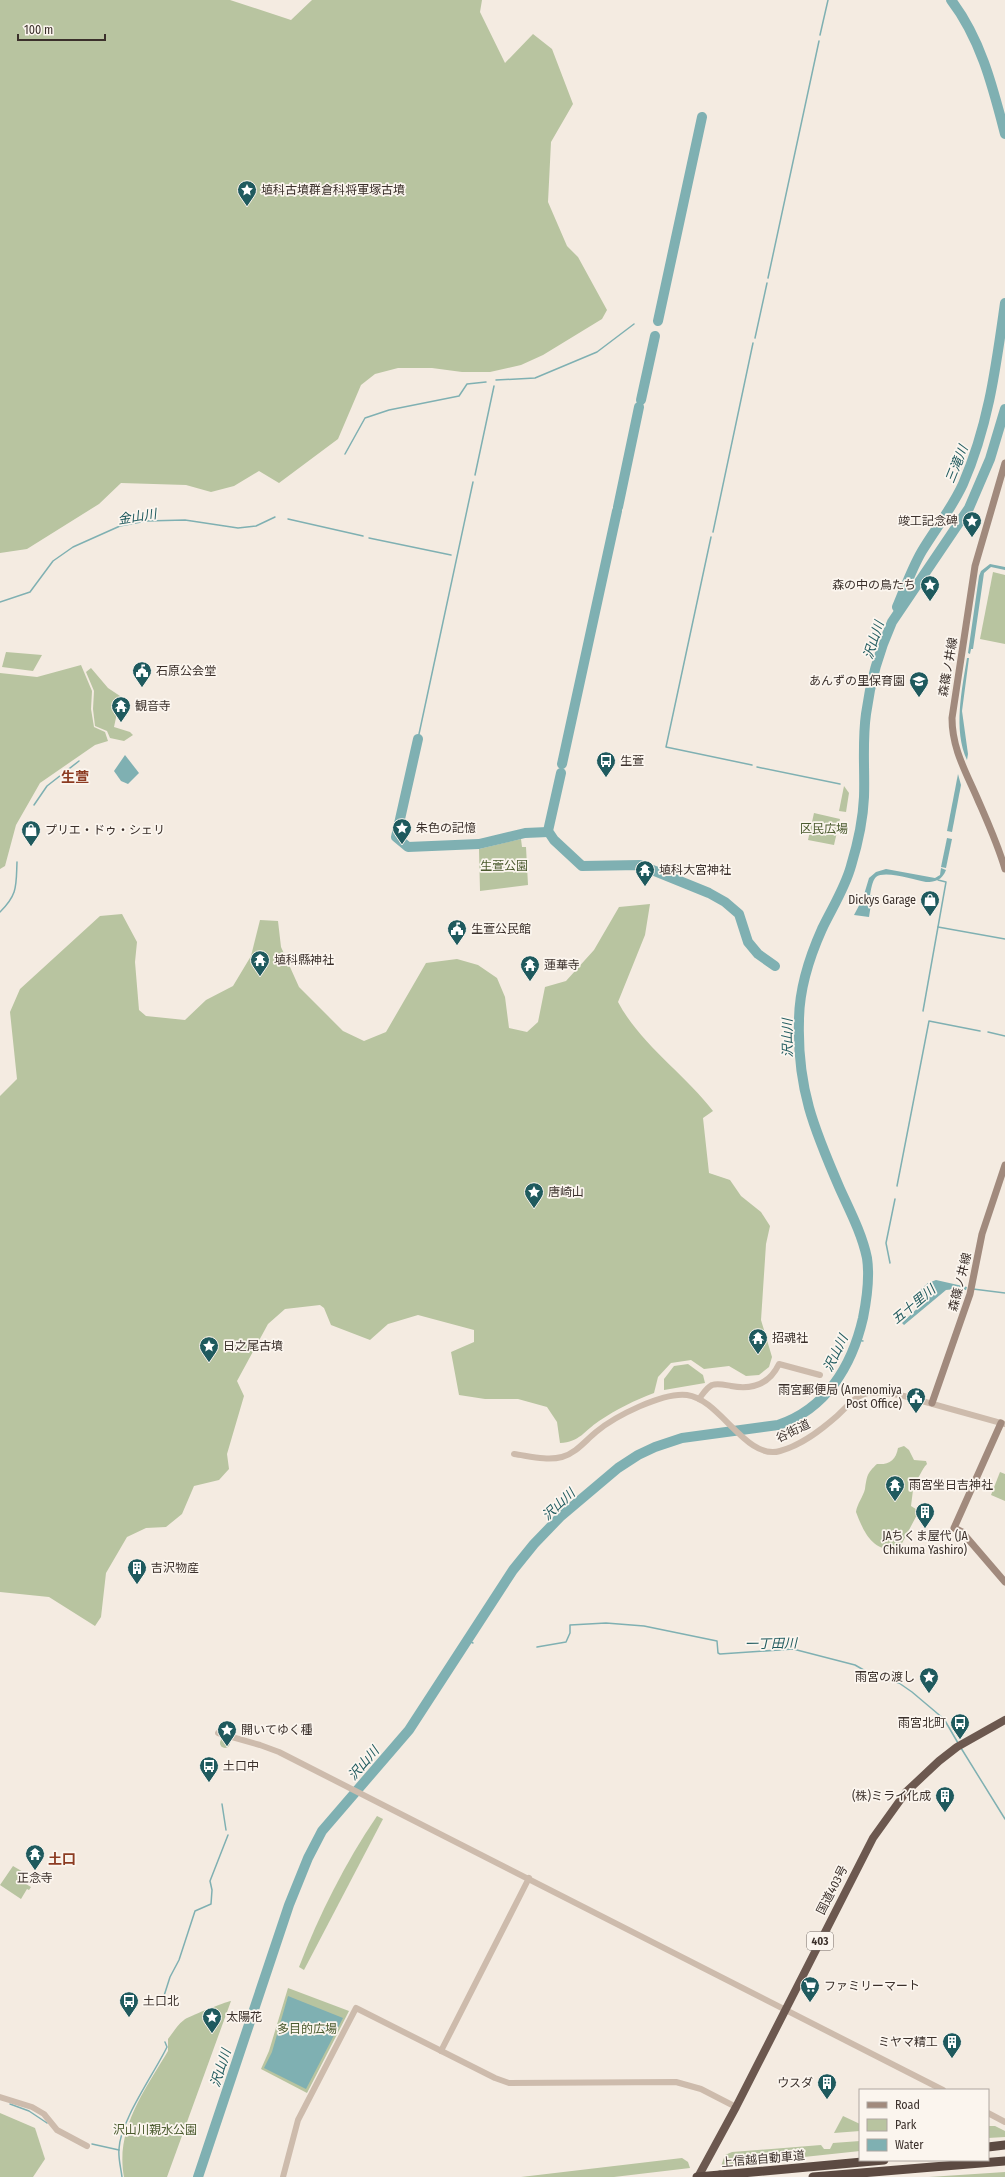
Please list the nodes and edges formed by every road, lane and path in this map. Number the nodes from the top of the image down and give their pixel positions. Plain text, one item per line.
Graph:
1 (1005, 463) edge
2 (1005, 869) edge
3 (1005, 1164) edge
4 (820, 1375) dead end
5 (699, 1399) junction
6 (932, 1403) junction
7 (1003, 1423) edge
8 (514, 1454) dead end
9 (1005, 1582) edge
10 (1005, 1720) edge
11 (218, 1734) dead end
12 (529, 1878) junction
13 (786, 2010) junction
14 (440, 2050) junction
15 (941, 2089) edge
16 (0, 2097) edge
17 (736, 2107) junction
18 (989, 2114) edge
19 (1005, 2122) edge
20 (1005, 2145) edge
21 (87, 2146) dead end
22 (989, 2147) edge
23 (1005, 2150) edge
24 (989, 2151) edge
25 (860, 2161) edge
26 (871, 2161) edge
27 (1005, 2161) edge
28 (832, 2164) junction
29 (1005, 2165) edge
30 (832, 2175) junction
31 (283, 2177) edge
32 (698, 2177) edge
33 (813, 2177) edge

1 - 2 main road, 森篠ノ井線
3 - 6 main road, 森篠ノ井線
4 - 5 street
5 - 6 street, 谷街道
5 - 8 street
6 - 7 street, 谷街道
7 - 9 main road
10 - 13 highway, 国道403号 / 403
11 - 12 street
12 - 13 street
12 - 14 street
13 - 15 street
13 - 17 highway, 国道403号 / 403
14 - 17 street
14 - 31 street
16 - 21 street
17 - 32 highway, 国道403号 / 403
18 - 19 street
20 - 22 highway
23 - 24 highway
25 - 28 highway, 上信越自動車道
26 - 28 highway, 上信越自動車道
27 - 30 highway, 上信越自動車道
28 - 32 highway, 上信越自動車道, bridge
29 - 30 highway, 上信越自動車道
30 - 33 highway, 上信越自動車道

